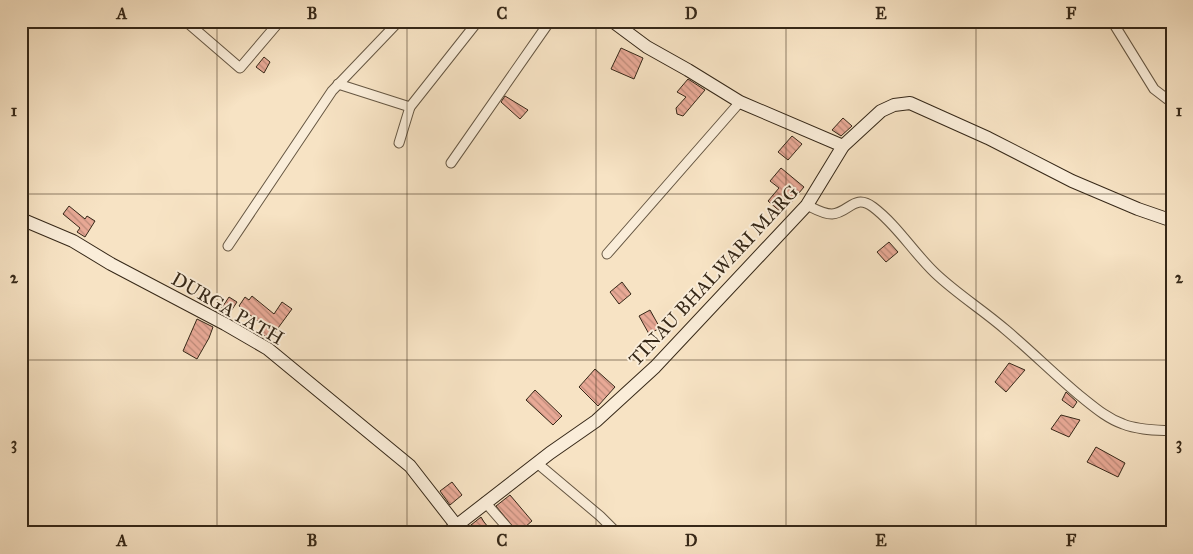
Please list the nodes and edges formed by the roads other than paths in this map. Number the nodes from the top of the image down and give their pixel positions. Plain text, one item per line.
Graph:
1 (280, 21) edge
2 (399, 21) edge
3 (478, 21) edge
4 (550, 21) edge
5 (612, 21) edge
6 (1112, 21) edge
7 (190, 23) edge
8 (338, 84) junction
9 (1172, 100) edge
10 (740, 102) junction
11 (410, 107) junction
12 (400, 143) dead end
13 (843, 146) junction
14 (451, 163) dead end
15 (807, 205) junction
16 (1172, 218) edge
17 (21, 219) edge
18 (228, 246) dead end
19 (607, 254) dead end
20 (1172, 431) edge
21 (537, 463) junction
22 (485, 502) junction
23 (452, 529) edge
24 (512, 533) edge
25 (616, 533) edge

1 - 7 street
2 - 8 street
3 - 11 street
4 - 14 street
5 - 10 street
6 - 9 street
8 - 11 street
8 - 18 street
10 - 13 street
10 - 19 street
11 - 12 street
13 - 15 street, TINAU BHALWARI MARG
13 - 16 street, TINAU BHALWARI MARG
15 - 20 street
15 - 21 street, TINAU BHALWARI MARG
17 - 23 street, DURGA PATH
21 - 22 street, TINAU BHALWARI MARG
21 - 25 street
22 - 23 street, TINAU BHALWARI MARG
22 - 24 street

